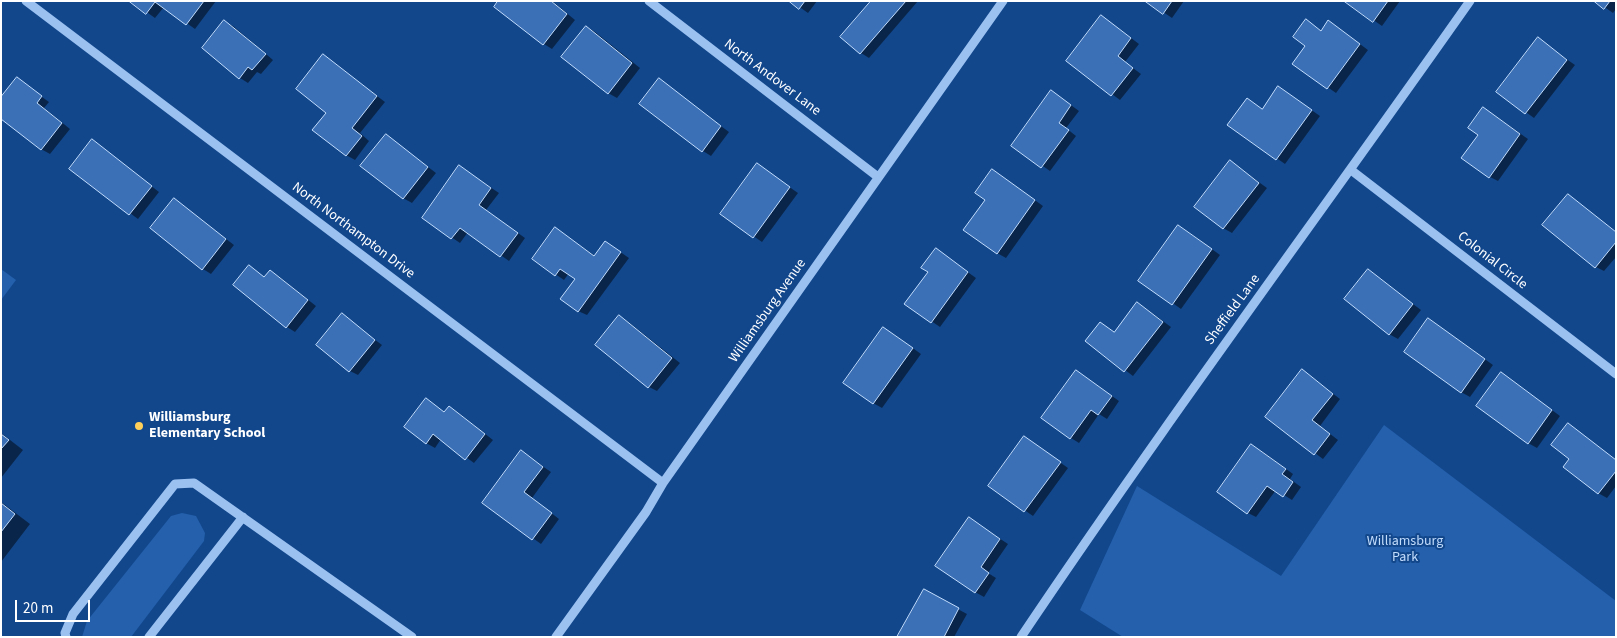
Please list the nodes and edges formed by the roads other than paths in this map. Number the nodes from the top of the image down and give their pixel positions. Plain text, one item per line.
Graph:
1 (26, 1) edge
2 (649, 1) edge
3 (1003, 1) edge
4 (1470, 1) edge
5 (1351, 170) junction
6 (878, 177) junction
7 (1616, 374) edge
8 (663, 483) junction
9 (243, 517) junction
10 (66, 637) edge
11 (148, 637) edge
12 (412, 637) edge
13 (556, 637) edge
14 (1021, 637) edge

1 - 8 street, North Northampton Drive
2 - 6 street, North Andover Lane
3 - 6 street, Williamsburg Avenue
4 - 5 street, Sheffield Lane
5 - 7 street, Colonial Circle
5 - 14 street, Sheffield Lane
6 - 8 street, Williamsburg Avenue
8 - 13 street, Williamsburg Avenue
9 - 10 street
9 - 11 street
9 - 12 street

